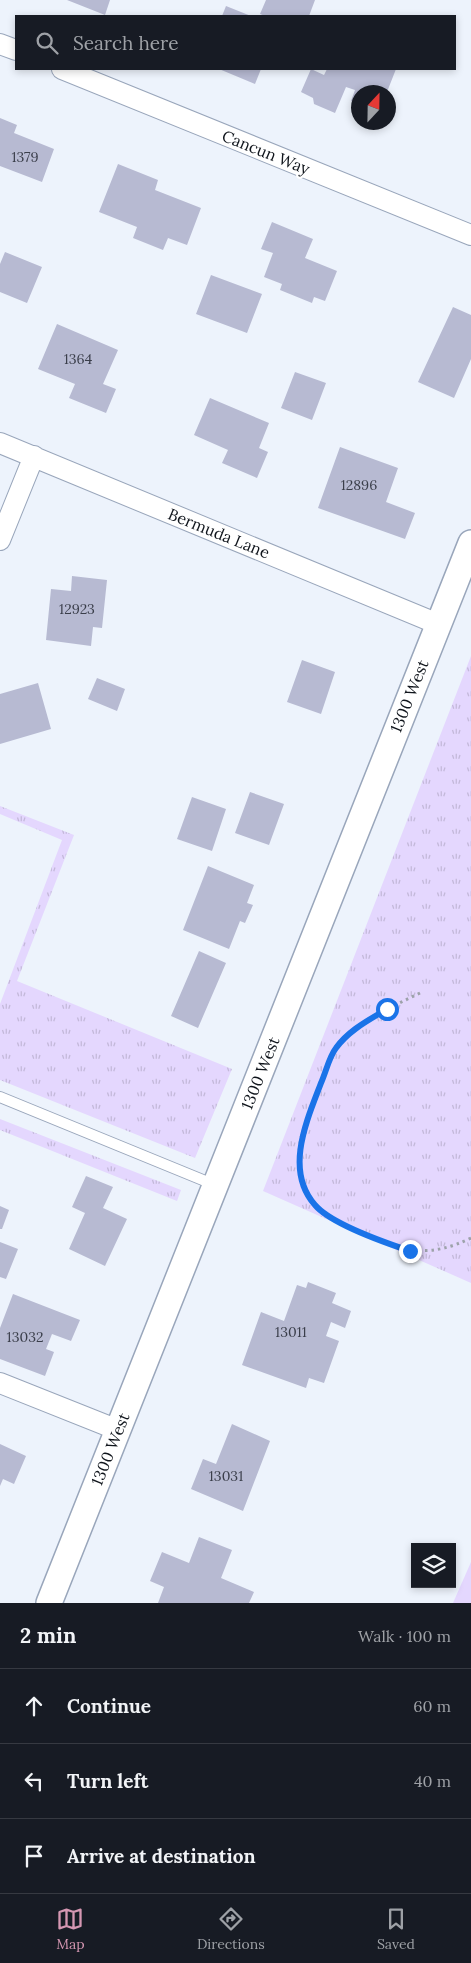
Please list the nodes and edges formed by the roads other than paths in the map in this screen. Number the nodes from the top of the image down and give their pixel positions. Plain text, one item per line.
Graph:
1 (0, 44) edge
2 (15, 50) edge
3 (64, 70) edge
4 (471, 235) edge
5 (0, 442) edge
6 (34, 456) junction
7 (0, 540) edge
8 (471, 543) edge
9 (438, 624) junction
10 (0, 1097) edge
11 (215, 1185) junction
12 (0, 1382) edge
13 (118, 1430) junction
14 (49, 1603) edge

1 - 2 street
3 - 4 street, Cancun Way
5 - 6 street, Bermuda Lane
6 - 7 street
6 - 9 street, Bermuda Lane
8 - 9 street, 1300 West
9 - 11 street, 1300 West
10 - 11 lane
11 - 13 street, 1300 West
12 - 13 street
13 - 14 street, 1300 West

